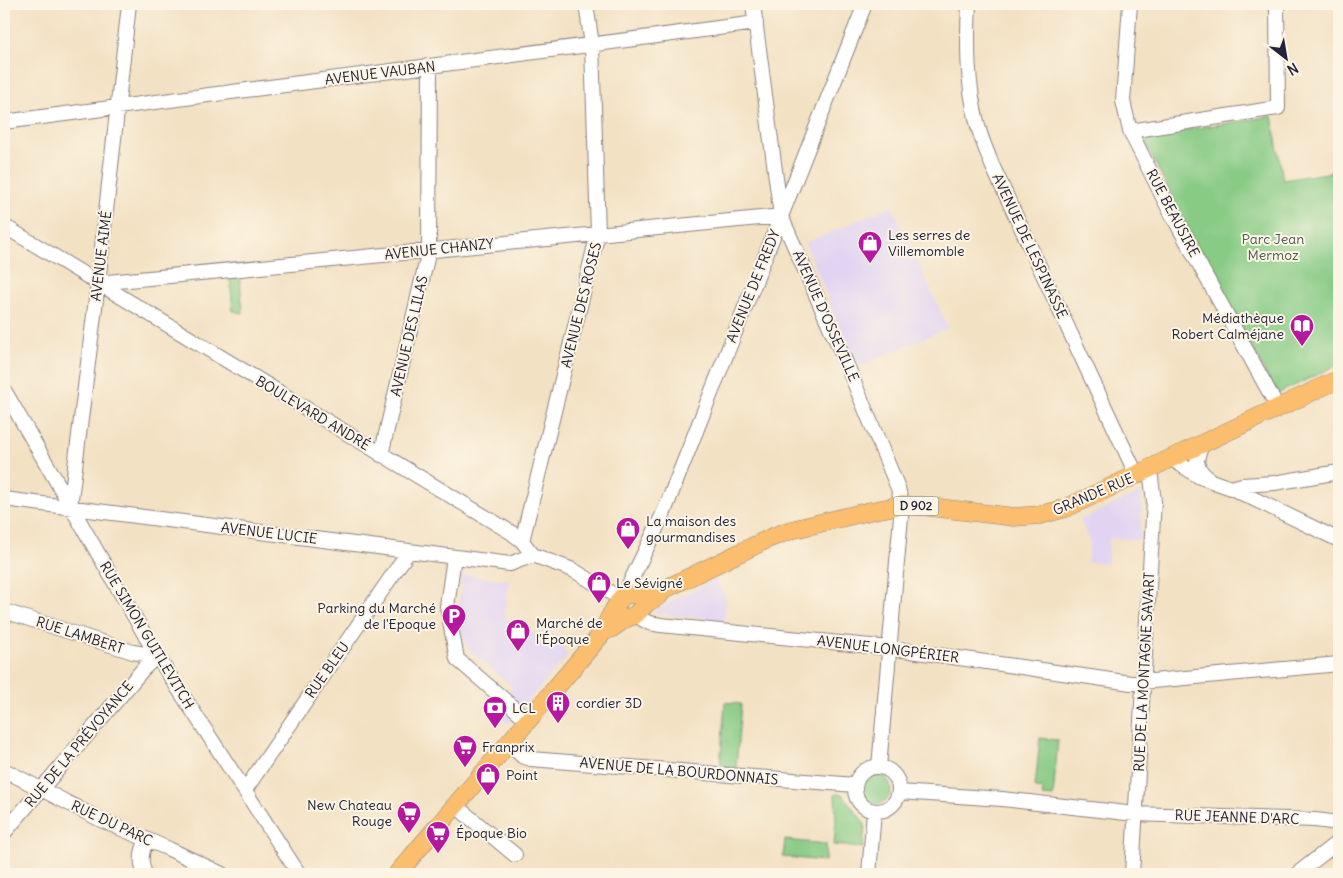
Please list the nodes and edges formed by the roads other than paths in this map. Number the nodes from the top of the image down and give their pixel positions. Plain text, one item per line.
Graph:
1 (129, 4) edge
2 (586, 4) edge
3 (754, 4) edge
4 (865, 4) edge
5 (969, 4) edge
6 (1130, 4) edge
7 (1277, 4) edge
8 (756, 23) junction
9 (592, 45) junction
10 (430, 67) junction
11 (118, 108) junction
12 (4, 122) edge
13 (1130, 132) junction
14 (781, 216) junction
15 (4, 226) edge
16 (598, 233) junction
17 (430, 250) junction
18 (98, 283) junction
19 (1339, 379) edge
20 (4, 390) edge
21 (1278, 408) junction
22 (1203, 444) junction
23 (381, 455) junction
24 (1172, 459) junction
25 (1339, 472) edge
26 (1144, 473) junction
27 (1214, 483) junction
28 (1231, 488) junction
29 (4, 499) edge
30 (902, 505) junction
31 (70, 507) junction
32 (1339, 540) edge
33 (522, 541) junction
34 (409, 551) junction
35 (533, 555) junction
36 (454, 557) junction
37 (630, 604) junction
38 (4, 610) edge
39 (890, 648) junction
40 (157, 656) junction
41 (1339, 664) edge
42 (1143, 683) junction
43 (529, 721) junction
44 (509, 743) junction
45 (879, 767) junction
46 (4, 770) edge
47 (855, 785) junction
48 (42, 789) junction
49 (245, 790) junction
50 (899, 792) junction
51 (456, 806) junction
52 (874, 811) junction
53 (1135, 814) junction
54 (1339, 823) edge
55 (4, 833) edge
56 (147, 840) junction
57 (1339, 840) edge
58 (515, 855) dead end
59 (145, 874) edge
60 (222, 874) edge
61 (298, 874) edge
62 (397, 874) edge
63 (869, 874) edge
64 (1132, 874) edge
65 (1297, 874) edge

1 - 11 street, AVENUE AIMÉ
2 - 9 street, AVENUE DES ROSES
3 - 8 street, AVENUE D'OSSEVILLE
4 - 14 street, AVENUE DE FREDY
5 - 26 street, AVENUE DE LESPINASSE
6 - 13 street, RUE BEAUSIRE
7 - 13 street
8 - 9 street, AVENUE VAUBAN
8 - 14 street, AVENUE D'OSSEVILLE
9 - 10 street, AVENUE VAUBAN
9 - 16 street, AVENUE DES ROSES
10 - 11 street, AVENUE VAUBAN
10 - 17 street, AVENUE DES LILAS
11 - 12 street, AVENUE VAUBAN
11 - 18 street, AVENUE AIMÉ
13 - 21 street, RUE BEAUSIRE
14 - 16 street, AVENUE CHANZY
14 - 30 street, AVENUE D'OSSEVILLE
14 - 37 street, AVENUE DE FREDY
15 - 18 street, BOULEVARD ANDRÉ
16 - 17 street, AVENUE CHANZY
16 - 33 street, AVENUE DES ROSES
17 - 18 street, AVENUE CHANZY
17 - 23 street, AVENUE DES LILAS
18 - 23 street, BOULEVARD ANDRÉ
18 - 31 street, AVENUE AIMÉ
19 - 21 main road, GRANDE RUE / D 902
20 - 31 street, RUE SIMON GUITLEVITCH
21 - 22 main road, GRANDE RUE / D 902
22 - 24 main road, GRANDE RUE / D 902
22 - 27 street
23 - 33 street, BOULEVARD ANDRÉ
24 - 26 main road, GRANDE RUE / D 902
24 - 27 street
25 - 28 street
26 - 30 main road, GRANDE RUE / D 902
26 - 42 street, RUE DE LA MONTAGNE SAVART
27 - 28 street
28 - 32 street
29 - 31 street, AVENUE LUCIE
30 - 37 main road, GRANDE RUE / D 902
30 - 39 street
31 - 34 street, AVENUE LUCIE
31 - 40 street, RUE SIMON GUITLEVITCH
33 - 35 street, BOULEVARD ANDRÉ
34 - 36 street, AVENUE LUCIE
34 - 49 street, RUE BLEU
35 - 36 street, AVENUE LUCIE
35 - 37 street
36 - 43 street
37 - 39 street, AVENUE LONGPÉRIER
37 - 43 main road
38 - 40 street, RUE LAMBERT
39 - 42 street, AVENUE LONGPÉRIER
39 - 45 street
40 - 48 street, RUE DE LA PRÉVOYANCE
40 - 49 street, RUE SIMON GUITLEVITCH
41 - 42 street, AVENUE LONGPÉRIER
42 - 53 street, RUE DE LA MONTAGNE SAVART
43 - 44 main road
44 - 47 street, AVENUE DE LA BOURDONNAIS
44 - 51 main road
45 - 47 street
45 - 50 street
46 - 48 street, RUE DU PARC
47 - 52 street
48 - 55 street, RUE DE LA PRÉVOYANCE
48 - 56 street, RUE DU PARC
49 - 61 street, RUE SIMON GUITLEVITCH
50 - 52 street
50 - 53 street
51 - 58 street
51 - 62 main road
52 - 63 street
53 - 54 street, RUE JEANNE D'ARC
53 - 64 street, RUE DE LA MONTAGNE SAVART
56 - 59 street
56 - 60 street, RUE DU PARC
57 - 65 street

